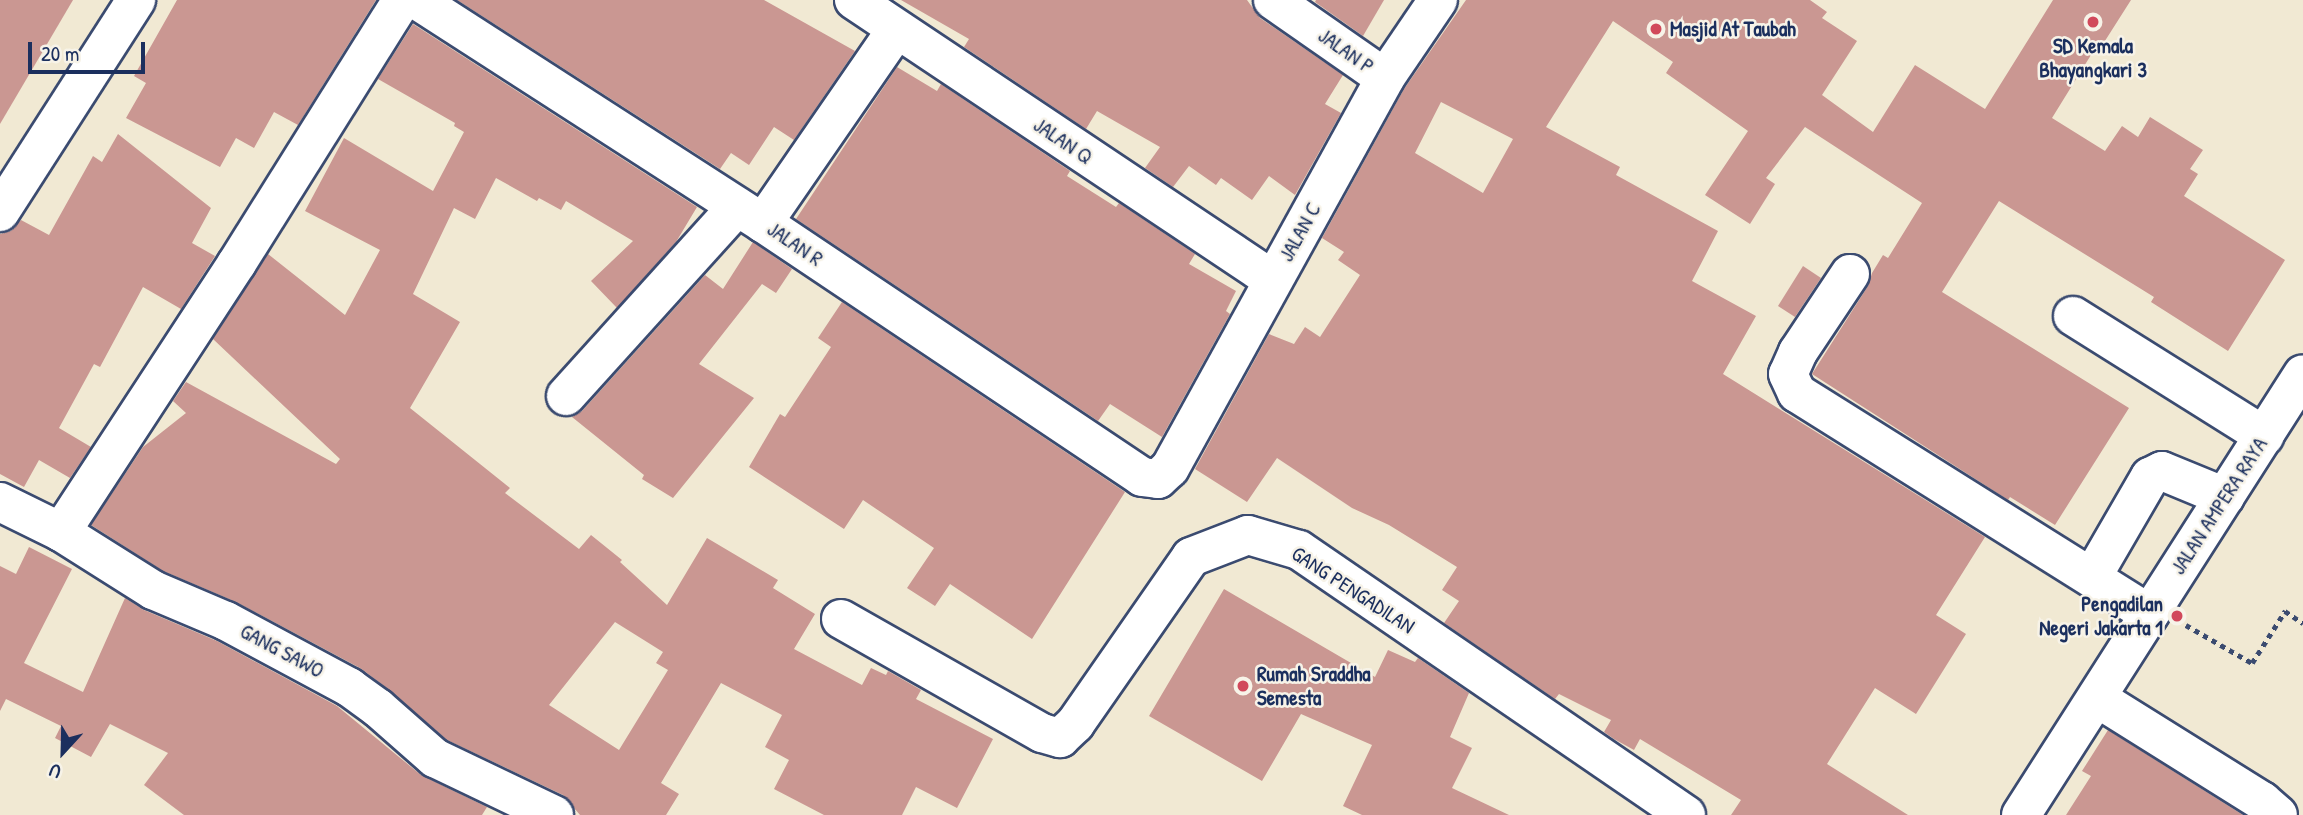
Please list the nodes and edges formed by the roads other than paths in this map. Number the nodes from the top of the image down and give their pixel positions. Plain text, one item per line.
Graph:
1 (136, 0) edge
2 (402, 0) edge
3 (417, 0) edge
4 (854, 0) edge
5 (1273, 0) edge
6 (1438, 0) edge
7 (896, 30) junction
8 (1385, 78) junction
9 (0, 212) edge
10 (750, 215) junction
11 (1850, 274) dead end
12 (1273, 280) junction
13 (2074, 316) dead end
14 (2303, 374) edge
15 (566, 396) dead end
16 (2264, 436) junction
17 (1170, 468) joint
18 (2225, 497) junction
19 (0, 502) edge
20 (61, 532) junction
21 (2092, 577) junction
22 (2151, 610) junction
23 (841, 619) dead end
24 (2096, 698) junction
25 (2303, 807) edge
26 (2270, 808) edge
27 (554, 815) edge
28 (1686, 815) edge
29 (2021, 815) edge

1 - 9 street
2 - 20 street
3 - 10 street, JALAN R
4 - 7 street, JALAN Q
5 - 8 street, JALAN P
6 - 8 street, JALAN C
7 - 10 street
7 - 12 street, JALAN Q
8 - 12 street, JALAN C
10 - 15 street
10 - 17 street, JALAN R
11 - 21 street
12 - 17 street, JALAN C
13 - 16 street
14 - 16 street, JALAN AMPERA RAYA
16 - 18 street, JALAN AMPERA RAYA
18 - 21 street
18 - 22 street, JALAN AMPERA RAYA
19 - 20 street, GANG SAWO
20 - 27 street, GANG SAWO
21 - 22 street
22 - 24 street, JALAN AMPERA RAYA
23 - 28 street, GANG PENGADILAN
24 - 26 street
24 - 29 street, JALAN AMPERA RAYA
25 - 26 street

